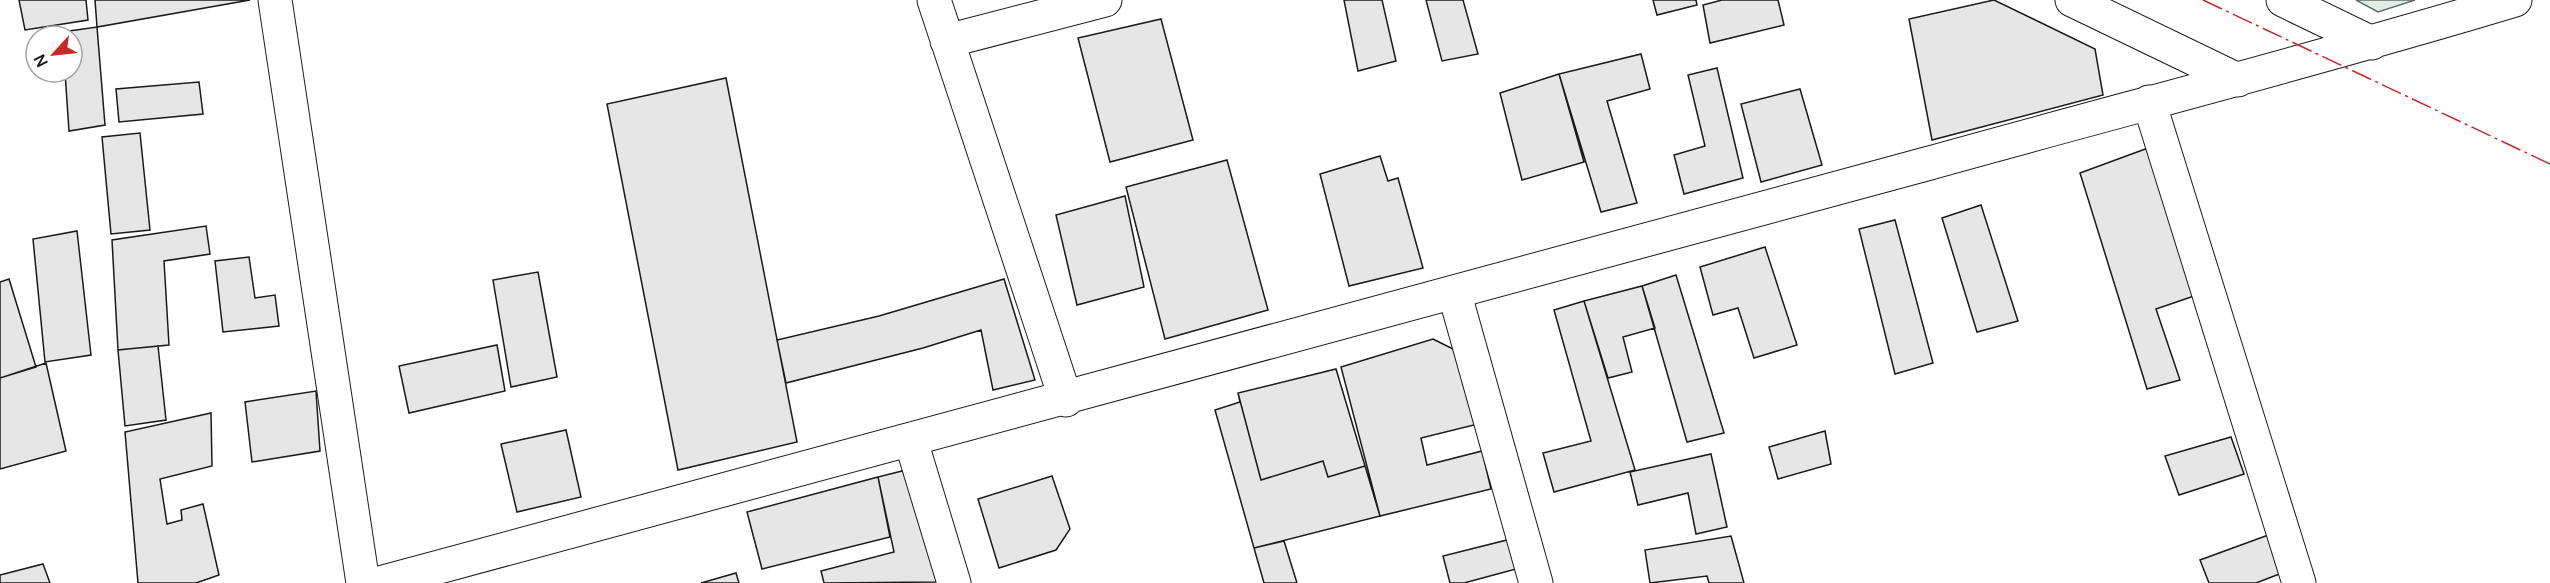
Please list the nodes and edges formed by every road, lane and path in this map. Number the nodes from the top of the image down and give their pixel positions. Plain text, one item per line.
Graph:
1 (275, 0) edge
2 (934, 0) edge
3 (1105, 0) edge
4 (2072, 0) edge
5 (2283, 0) edge
6 (2516, 0) edge
7 (947, 41) junction
8 (2372, 43) junction
9 (2238, 80) junction
10 (2149, 102) junction
11 (1455, 295) junction
12 (1066, 400) junction
13 (911, 441) junction
14 (363, 583) edge
15 (380, 583) edge
16 (954, 583) edge
17 (1536, 583) edge
18 (2299, 583) edge

1 - 14 street
2 - 7 street
3 - 7 street
4 - 9 street
5 - 8 street
6 - 8 street
7 - 12 street
8 - 9 street
9 - 10 street
10 - 11 street
10 - 18 street
11 - 12 street
11 - 17 street
12 - 13 street
13 - 15 street
13 - 16 street

